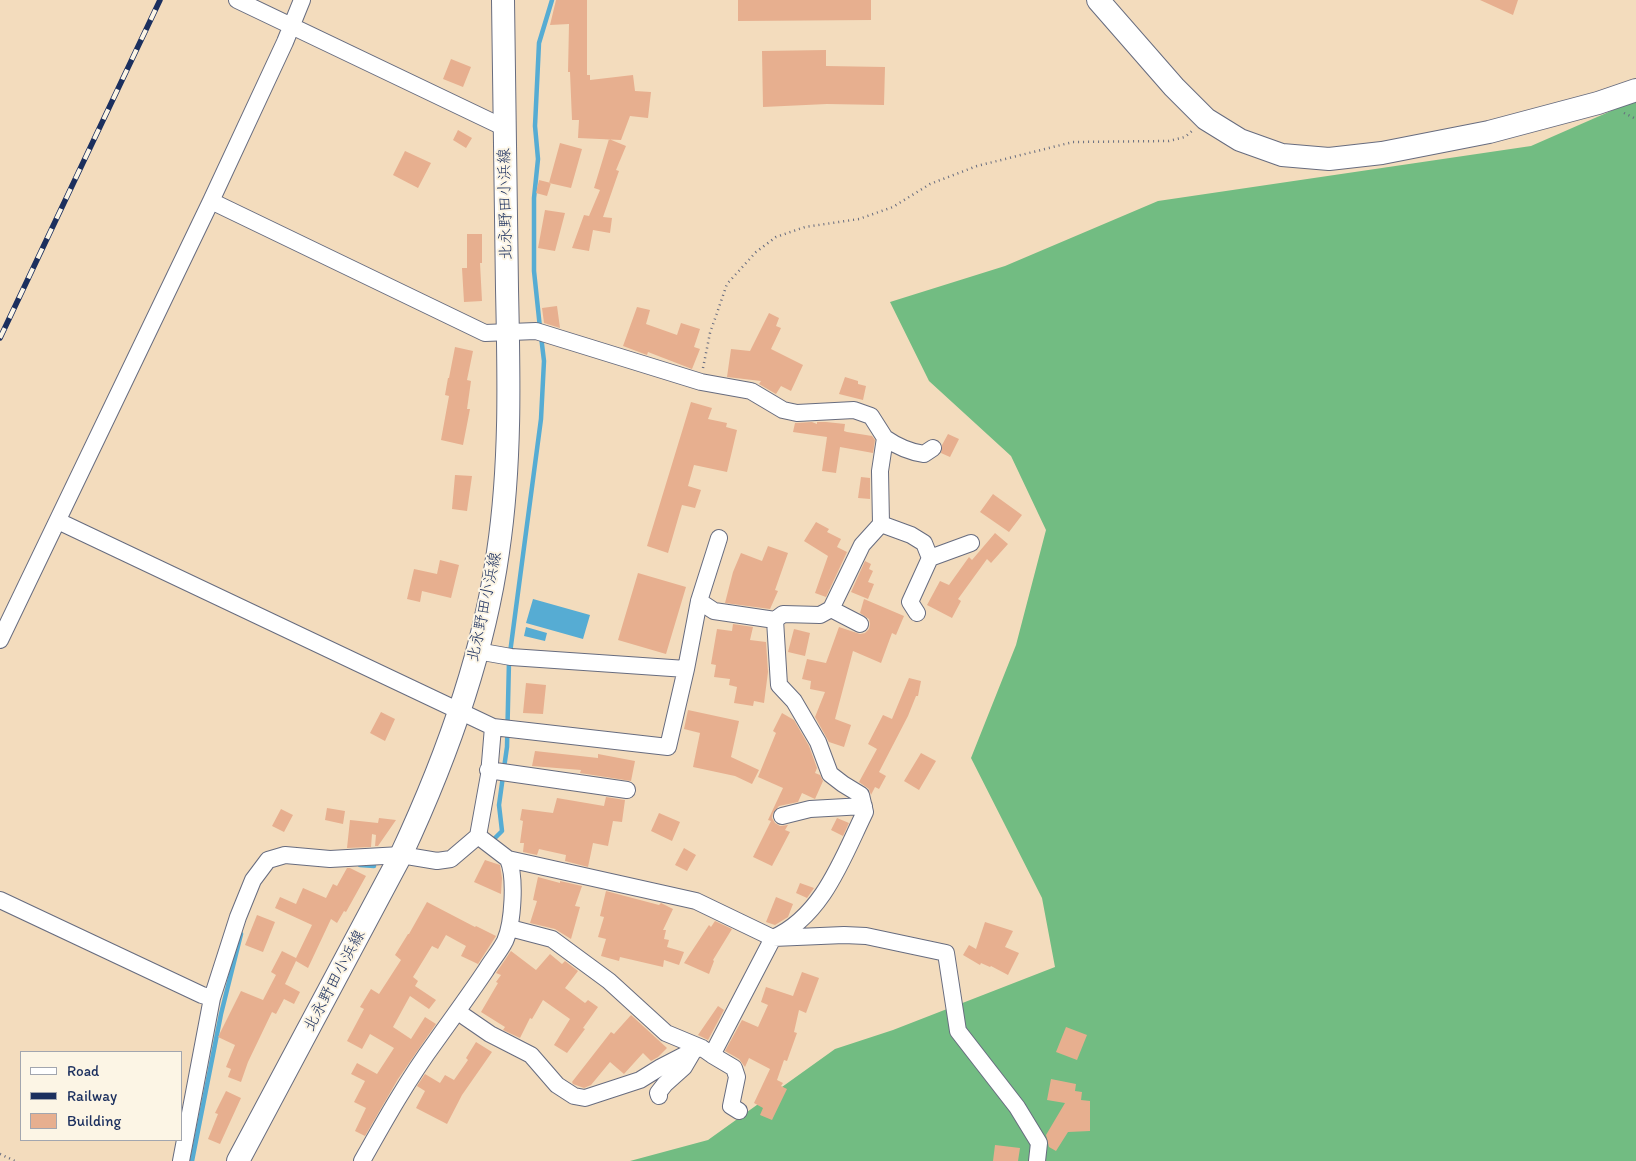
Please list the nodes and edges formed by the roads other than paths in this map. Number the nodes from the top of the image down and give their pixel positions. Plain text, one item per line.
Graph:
1 (237, 0) edge
2 (302, 0) edge
3 (502, 0) edge
4 (1098, 0) edge
5 (290, 26) junction
6 (1636, 90) edge
7 (505, 128) junction
8 (210, 201) junction
9 (508, 332) junction
10 (885, 438) junction
11 (933, 448) dead end
12 (58, 521) junction
13 (881, 524) junction
14 (719, 538) dead end
15 (971, 543) dead end
16 (930, 558) junction
17 (699, 601) junction
18 (831, 609) junction
19 (917, 613) dead end
20 (775, 620) junction
21 (860, 624) dead end
22 (0, 640) edge
23 (496, 654) junction
24 (686, 669) junction
25 (460, 712) junction
26 (497, 727) junction
27 (492, 770) junction
28 (627, 790) dead end
29 (864, 806) junction
30 (782, 816) dead end
31 (483, 839) junction
32 (401, 855) junction
33 (506, 858) junction
34 (0, 900) edge
35 (510, 928) junction
36 (773, 938) junction
37 (212, 998) junction
38 (458, 1012) junction
39 (703, 1051) junction
40 (659, 1096) dead end
41 (740, 1111) dead end
42 (181, 1161) edge
43 (238, 1161) edge
44 (362, 1161) edge
45 (1037, 1161) edge

1 - 5 street
2 - 5 street
3 - 7 main road, 北永野田小浜線
4 - 6 main road
5 - 7 street
5 - 8 street
7 - 9 main road, 北永野田小浜線
8 - 9 street
8 - 12 street
9 - 10 street
9 - 23 main road, 北永野田小浜線
10 - 11 street
10 - 13 street
12 - 22 street
12 - 25 street
13 - 16 street
13 - 18 street
14 - 17 street
15 - 16 street
16 - 19 street
17 - 20 street
17 - 24 street
18 - 20 street
18 - 21 street
20 - 29 street
23 - 24 street
23 - 25 main road, 北永野田小浜線
24 - 26 street
25 - 26 street
25 - 32 main road, 北永野田小浜線
26 - 27 street
27 - 28 street
27 - 31 street
29 - 30 street
29 - 36 street
31 - 32 street
31 - 33 street
32 - 37 street
32 - 43 main road, 北永野田小浜線
33 - 35 street
33 - 36 street
34 - 37 street
35 - 38 street
35 - 39 street
36 - 39 street
36 - 45 street
37 - 42 street
38 - 39 street
38 - 44 street
39 - 40 street
39 - 41 street

